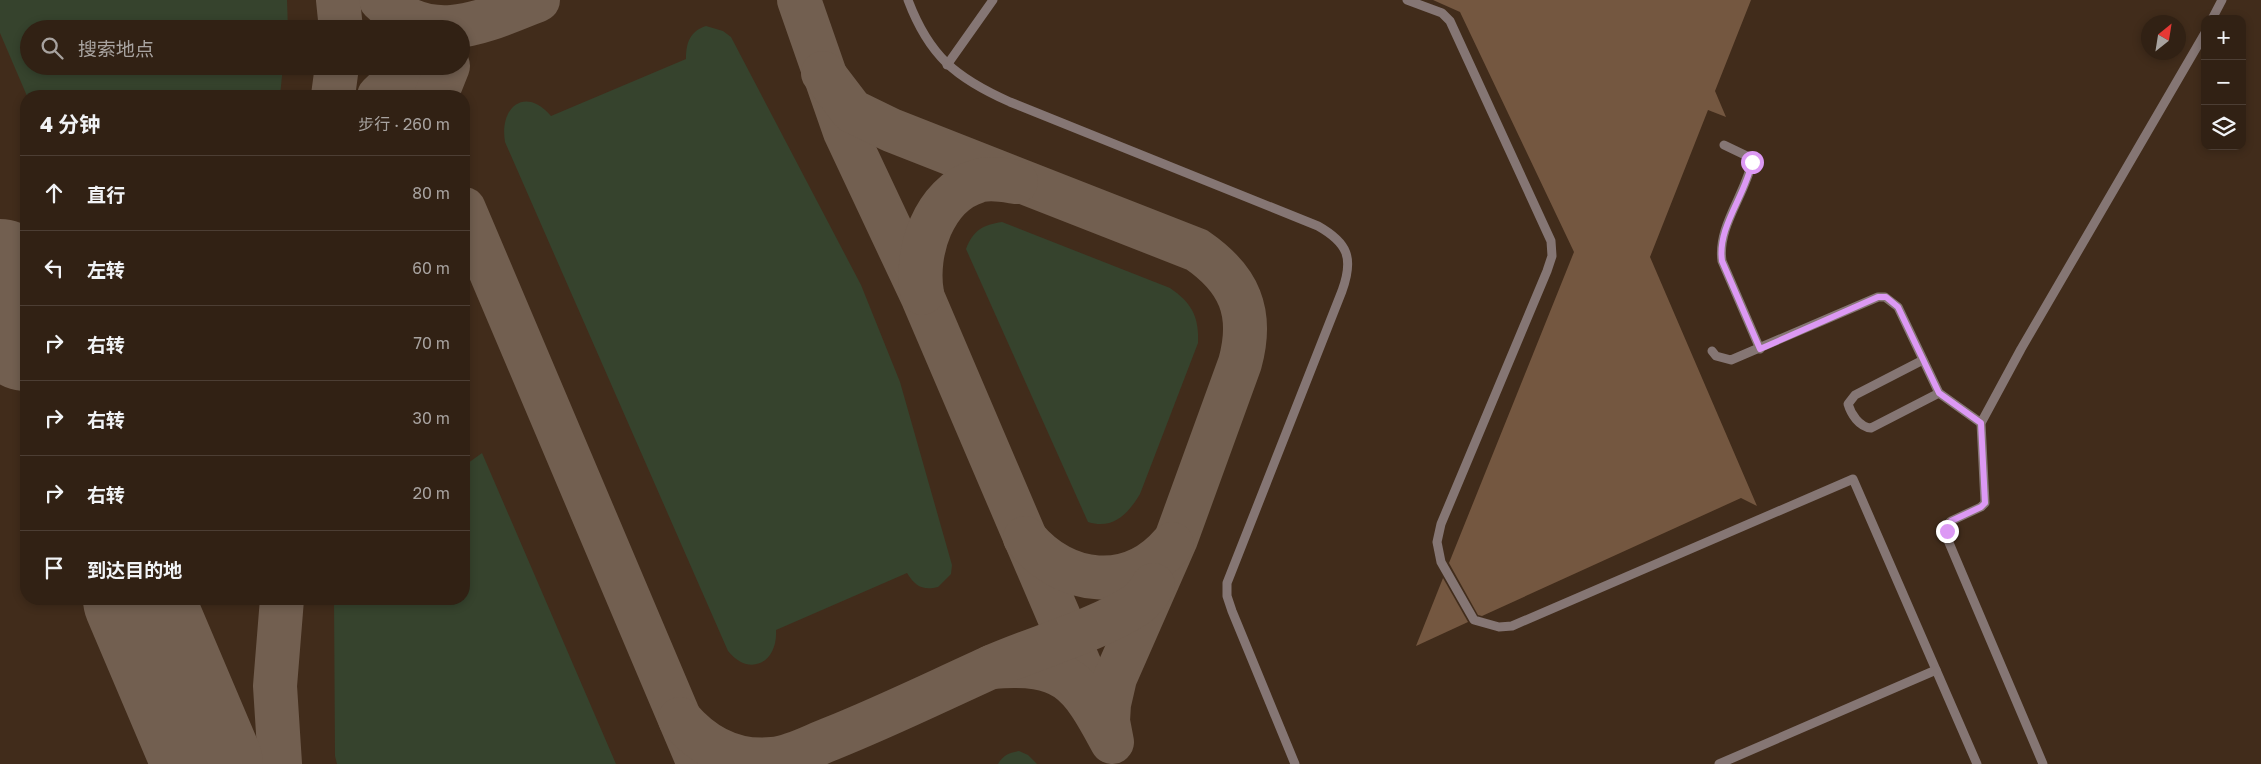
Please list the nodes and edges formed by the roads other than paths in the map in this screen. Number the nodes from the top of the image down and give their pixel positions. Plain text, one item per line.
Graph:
1 (908, 0) edge
2 (993, 0) edge
3 (1407, 0) edge
4 (2222, 0) edge
5 (2214, 15) edge
6 (2201, 40) edge
7 (947, 65) junction
8 (1724, 145) dead end
9 (1760, 349) junction
10 (1712, 351) dead end
11 (1923, 360) junction
12 (1939, 393) junction
13 (1981, 423) junction
14 (1936, 670) junction
15 (1295, 764) edge
16 (1719, 764) edge
17 (1977, 764) edge
18 (2043, 764) edge

1 - 7 lane
2 - 7 lane
3 - 14 lane
4 - 5 lane
6 - 13 lane
7 - 15 lane
8 - 9 lane
9 - 10 lane
9 - 11 lane
11 - 12 lane
11 - 12 lane
12 - 13 lane
13 - 18 lane
14 - 16 lane
14 - 17 lane

